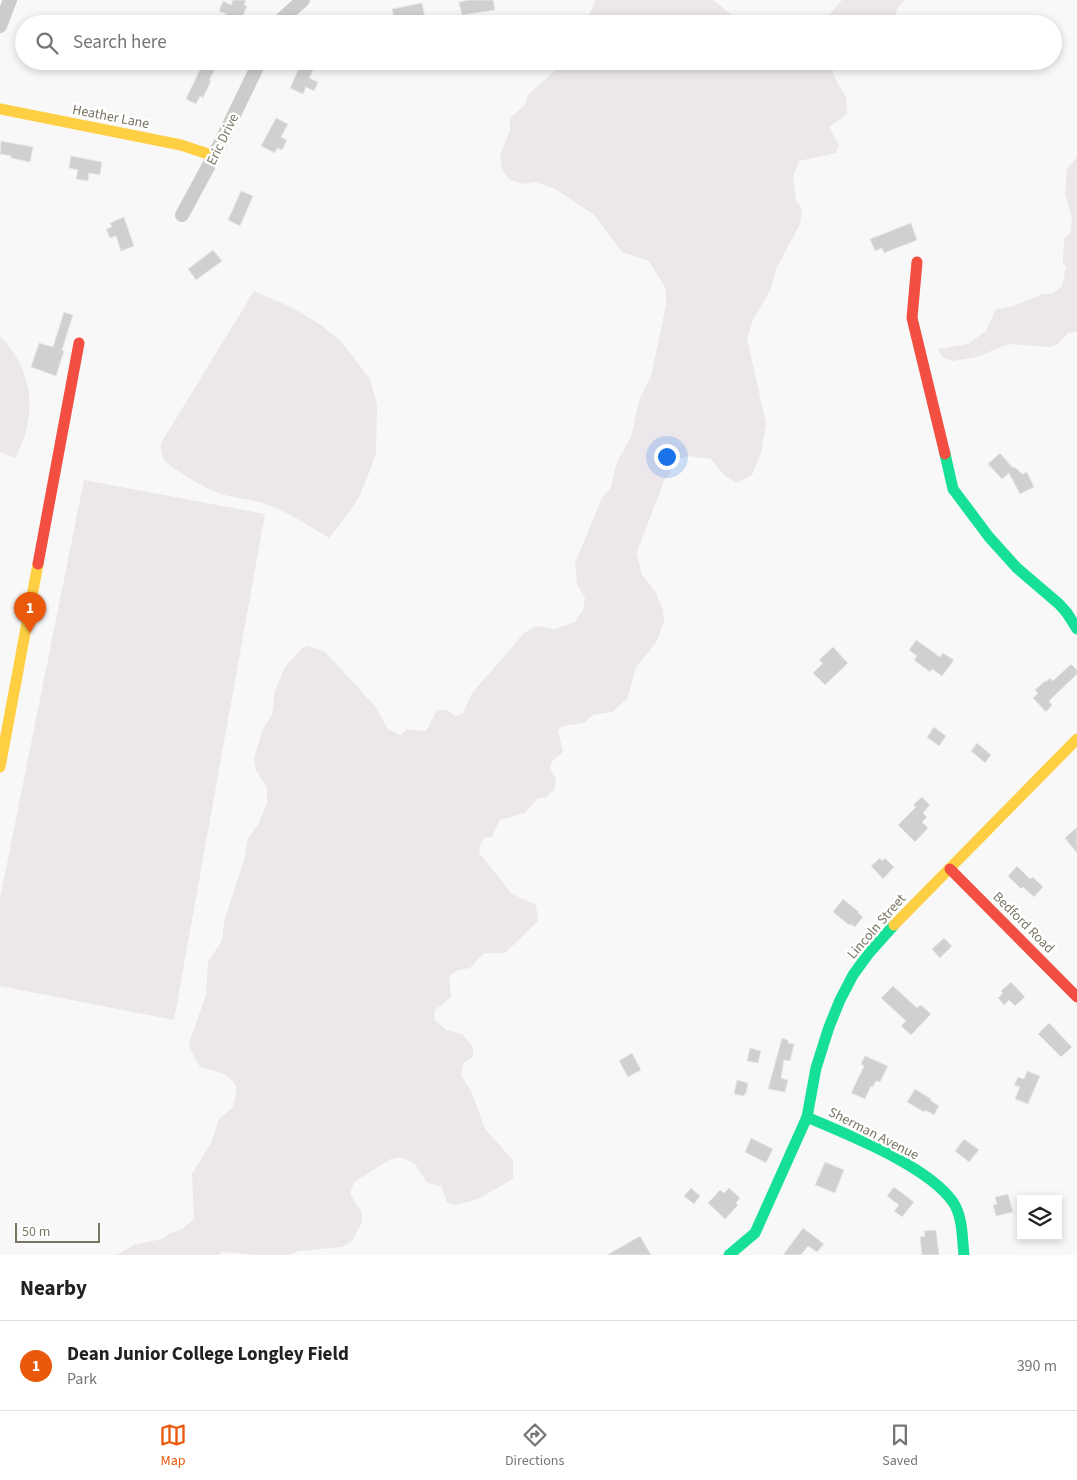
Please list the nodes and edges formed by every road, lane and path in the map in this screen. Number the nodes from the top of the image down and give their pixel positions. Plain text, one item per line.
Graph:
1 (10, 0) edge
2 (302, 0) edge
3 (285, 15) edge
4 (0, 26) edge
5 (256, 70) edge
6 (0, 109) edge
7 (214, 156) junction
8 (182, 215) dead end
9 (917, 262) dead end
10 (79, 343) dead end
11 (1077, 629) edge
12 (1077, 739) edge
13 (0, 767) edge
14 (950, 868) junction
15 (1077, 997) edge
16 (806, 1117) junction
17 (730, 1255) edge
18 (964, 1255) edge

1 - 4 street
2 - 3 street
5 - 7 street, Eric Drive
6 - 7 street, Heather Lane
7 - 8 street, Eric Drive
9 - 11 street
10 - 13 street
12 - 14 street, Lincoln Street
14 - 15 street, Bedford Road
14 - 16 street, Lincoln Street
16 - 17 street, Lincoln Street
16 - 18 street, Sherman Avenue

